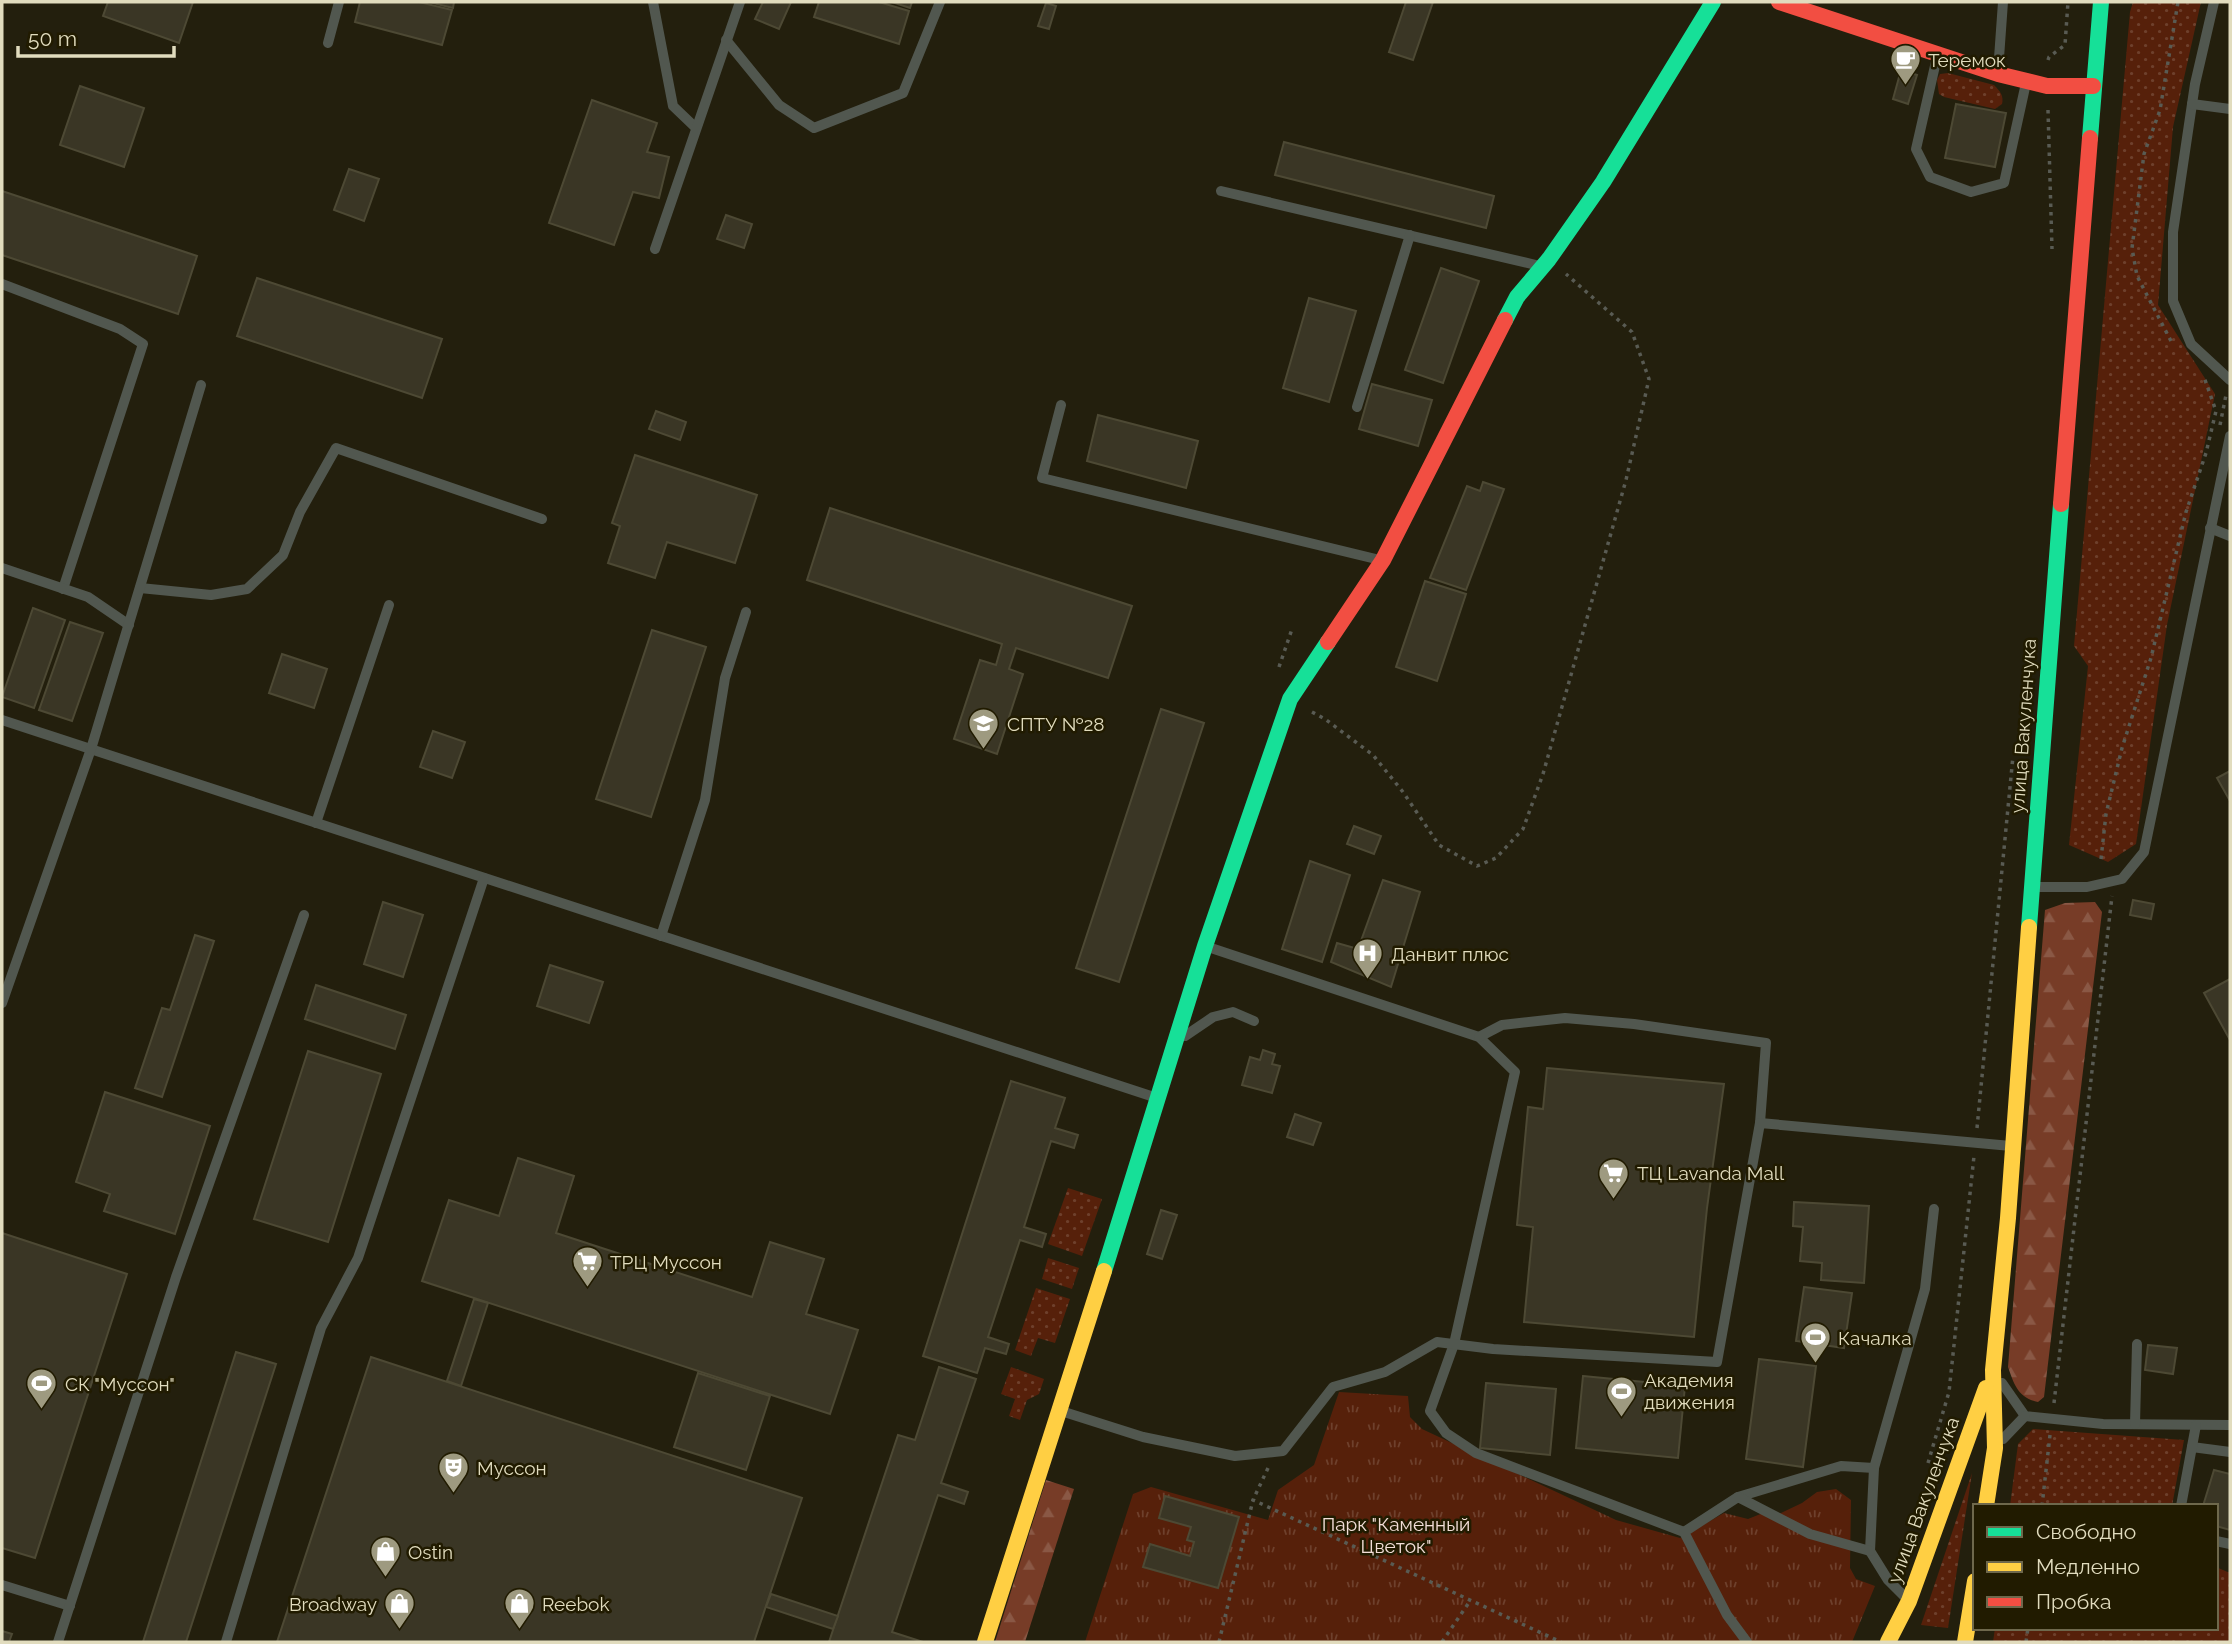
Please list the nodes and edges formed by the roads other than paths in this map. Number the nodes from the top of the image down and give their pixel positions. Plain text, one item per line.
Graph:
1 (339, 2) edge
2 (653, 2) edge
3 (740, 2) edge
4 (940, 2) edge
5 (1713, 2) edge
6 (1779, 2) edge
7 (2003, 2) edge
8 (2101, 2) edge
9 (2214, 2) edge
10 (726, 40) junction
11 (328, 43) dead end
12 (1938, 54) junction
13 (1997, 74) junction
14 (2026, 81) junction
15 (2093, 86) junction
16 (2192, 104) junction
17 (2230, 109) edge
18 (696, 128) junction
19 (1221, 191) dead end
20 (1410, 235) junction
21 (654, 249) dead end
22 (1546, 262) junction
23 (2, 284) edge
24 (2230, 380) edge
25 (201, 385) dead end
26 (1061, 405) dead end
27 (1357, 407) dead end
28 (2230, 436) edge
29 (542, 519) dead end
30 (2210, 528) junction
31 (2230, 536) edge
32 (1383, 560) junction
33 (2, 568) edge
34 (140, 588) junction
35 (63, 589) junction
36 (389, 605) dead end
37 (746, 612) dead end
38 (129, 625) junction
39 (2, 720) edge
40 (91, 749) junction
41 (316, 823) junction
42 (484, 878) junction
43 (2032, 887) junction
44 (304, 915) dead end
45 (661, 936) junction
46 (1205, 946) junction
47 (2, 1003) edge
48 (1254, 1021) dead end
49 (1479, 1037) junction
50 (1174, 1044) junction
51 (1157, 1098) junction
52 (1760, 1123) junction
53 (2013, 1146) junction
54 (1934, 1209) dead end
55 (2137, 1343) dead end
56 (1454, 1344) junction
57 (1993, 1370) junction
58 (1060, 1411) junction
59 (2025, 1416) junction
60 (2136, 1424) junction
61 (2196, 1425) junction
62 (2230, 1425) edge
63 (2192, 1447) junction
64 (1995, 1448) junction
65 (2230, 1452) edge
66 (1874, 1468) junction
67 (1738, 1497) junction
68 (1986, 1504) edge
69 (2181, 1504) edge
70 (1684, 1532) junction
71 (1870, 1551) junction
72 (2, 1585) edge
73 (1973, 1596) edge
74 (1909, 1601) junction
75 (70, 1606) junction
76 (1967, 1639) edge
77 (58, 1642) edge
78 (226, 1642) edge
79 (985, 1642) edge
80 (1747, 1642) edge
81 (1888, 1642) edge

1 - 11 lane
2 - 18 lane
3 - 10 lane
4 - 10 lane
5 - 22 street
6 - 12 street
7 - 13 lane
8 - 15 street, улица Вакуленчука
9 - 16 lane
10 - 18 lane
12 - 13 street
12 - 14 lane
13 - 14 street
14 - 15 street
15 - 43 street, улица Вакуленчука
16 - 17 lane
16 - 24 lane
18 - 21 lane
19 - 20 lane
20 - 22 lane
20 - 27 lane
22 - 32 street
23 - 35 lane
25 - 34 lane
26 - 32 lane
28 - 30 lane
29 - 34 lane
30 - 31 lane
30 - 43 lane
32 - 46 street
33 - 35 lane
34 - 38 lane
35 - 38 lane
36 - 41 lane
37 - 45 lane
38 - 40 lane
39 - 40 lane
40 - 41 lane
40 - 47 lane
41 - 42 lane
42 - 45 lane
42 - 78 lane
43 - 53 street, улица Вакуленчука
44 - 75 lane
45 - 51 lane
46 - 49 lane
46 - 50 street
48 - 50 lane
49 - 52 lane
49 - 56 lane
50 - 51 street
51 - 58 street
52 - 53 lane
52 - 56 lane
53 - 57 street, улица Вакуленчука
54 - 66 lane
55 - 60 lane
56 - 58 lane
56 - 70 lane
57 - 59 lane
57 - 64 street, улица Вакуленчука
57 - 74 street, улица Вакуленчука
58 - 79 street
59 - 60 lane
59 - 64 lane
60 - 61 lane
61 - 62 lane
61 - 63 lane
63 - 65 lane
63 - 69 lane
64 - 68 street, улица Вакуленчука
66 - 67 lane
66 - 71 lane
67 - 70 lane
67 - 71 lane
70 - 80 lane
71 - 74 lane
72 - 75 lane
73 - 76 street
74 - 81 street, улица Вакуленчука
75 - 77 lane

